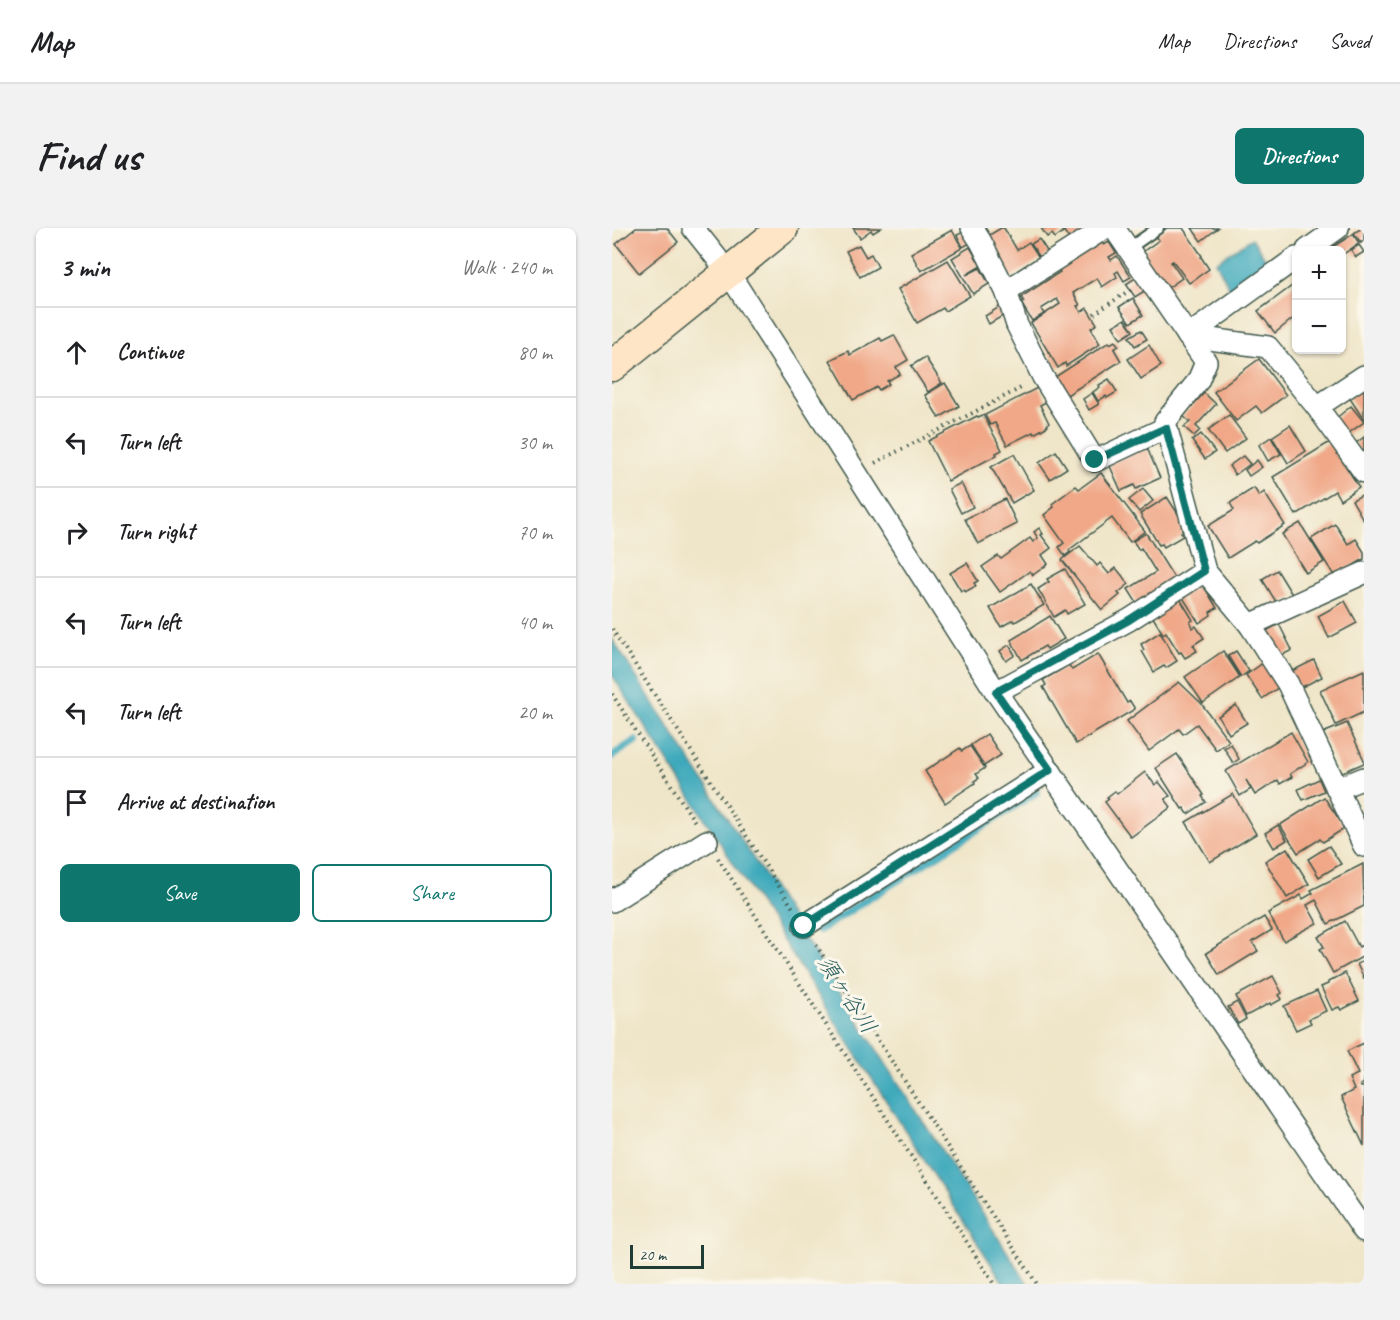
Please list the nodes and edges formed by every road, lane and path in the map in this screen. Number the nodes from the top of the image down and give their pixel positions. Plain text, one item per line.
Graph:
1 (693, 228) edge
2 (783, 228) edge
3 (972, 228) edge
4 (1105, 228) edge
5 (1114, 228) edge
6 (1158, 228) edge
7 (1338, 228) edge
8 (1313, 246) edge
9 (1128, 249) junction
10 (1292, 261) edge
11 (728, 272) junction
12 (1130, 290) dead end
13 (1006, 291) junction
14 (1094, 314) dead end
15 (1188, 336) junction
16 (612, 366) edge
17 (1364, 376) edge
18 (1043, 377) junction
19 (1317, 407) junction
20 (1166, 428) junction
21 (1364, 472) edge
22 (856, 473) junction
23 (1204, 571) junction
24 (1364, 573) edge
25 (1250, 625) junction
26 (612, 629) edge
27 (996, 692) junction
28 (612, 694) edge
29 (1050, 770) junction
30 (1364, 778) edge
31 (1337, 789) junction
32 (707, 841) junction
33 (1364, 846) edge
34 (612, 901) edge
35 (804, 926) junction
36 (1364, 1231) edge
37 (994, 1284) edge
38 (1037, 1284) edge

1 - 11 street
2 - 11 street
3 - 13 street
4 - 13 street
5 - 9 street
6 - 9 lane
7 - 8 street
9 - 15 street
10 - 15 street
11 - 16 street
11 - 22 street
12 - 14 path
13 - 18 street
15 - 19 street
15 - 20 street
17 - 19 street
18 - 20 street
18 - 22 path
19 - 21 street
20 - 23 street
22 - 27 street
23 - 25 street
23 - 27 street
24 - 25 street
25 - 31 street
26 - 35 path
27 - 29 street
28 - 32 path
29 - 35 street
29 - 36 street
30 - 31 street
31 - 33 street
32 - 34 street
32 - 37 path
35 - 38 path

